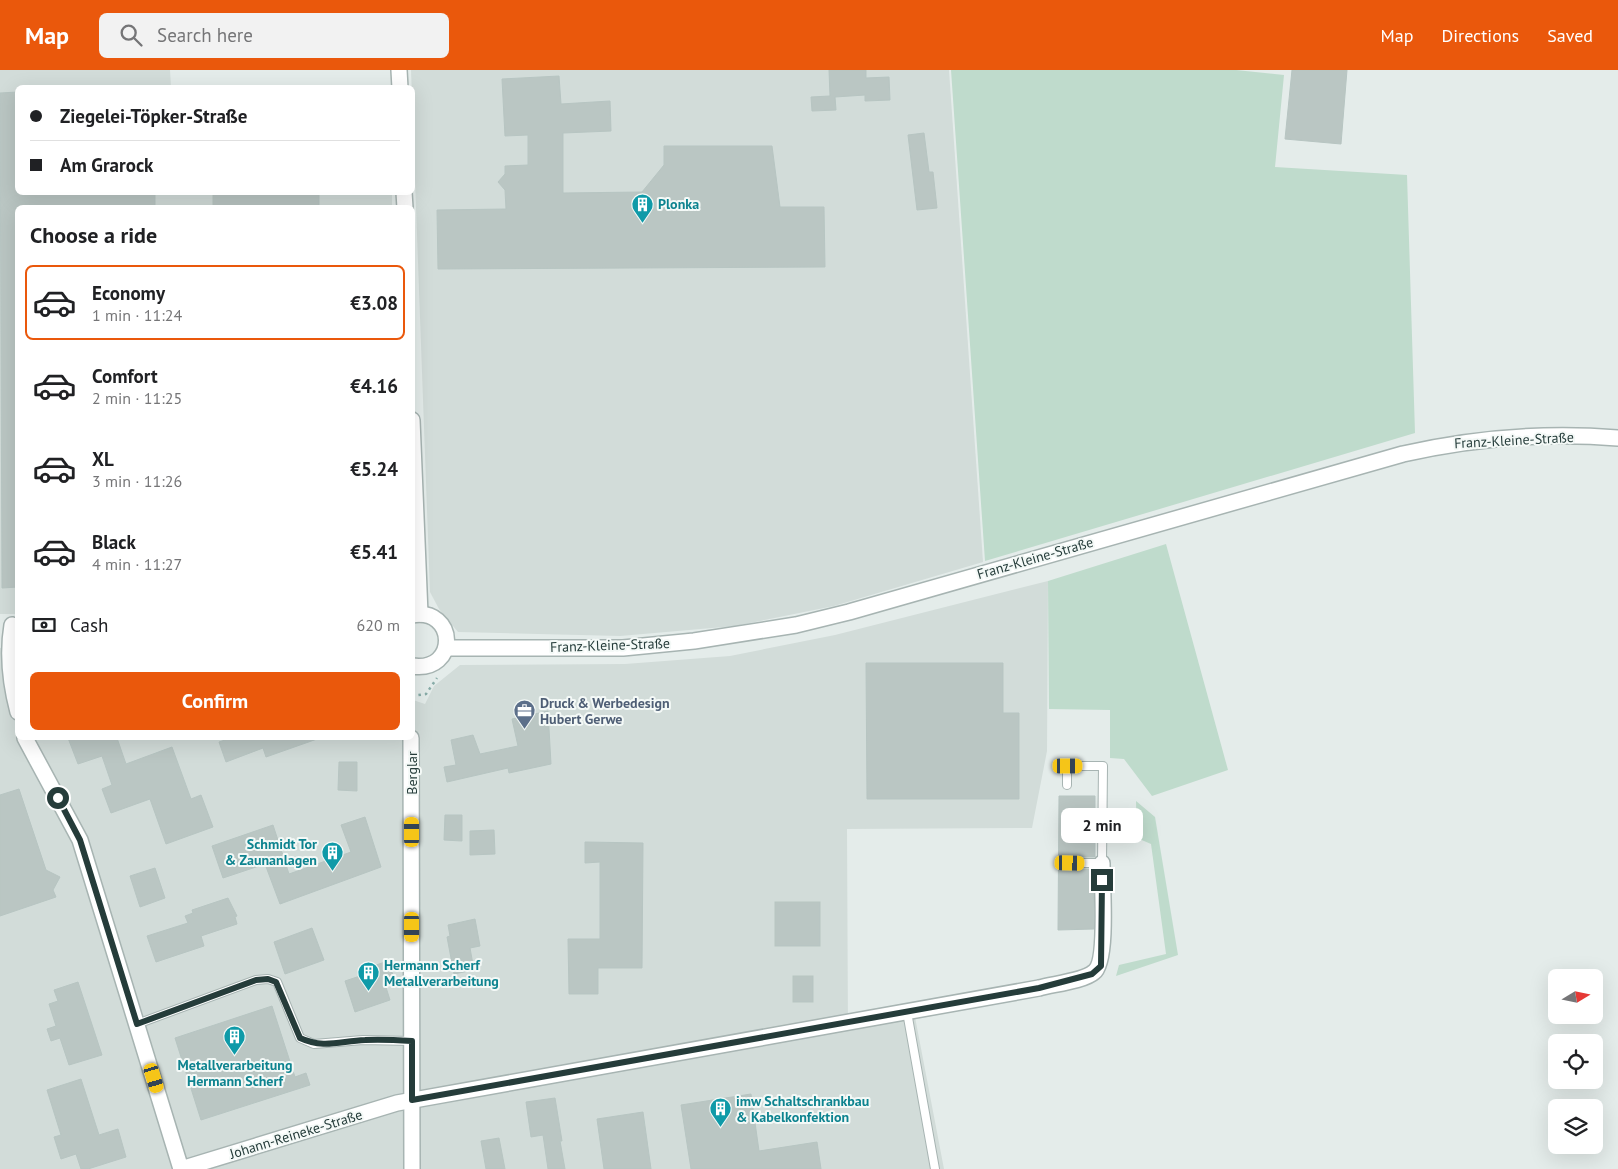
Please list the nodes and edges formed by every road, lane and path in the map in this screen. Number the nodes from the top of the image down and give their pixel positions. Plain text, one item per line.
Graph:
1 (399, 70) edge
2 (400, 85) edge
3 (1618, 438) edge
4 (415, 566) edge
5 (416, 614) edge
6 (10, 624) edge
7 (446, 648) junction
8 (415, 670) edge
9 (15, 698) edge
10 (26, 740) edge
11 (412, 740) edge
12 (1067, 785) dead end
13 (1070, 863) dead end
14 (1102, 863) junction
15 (907, 1012) junction
16 (137, 1024) junction
17 (412, 1041) junction
18 (412, 1100) junction
19 (181, 1169) edge
20 (412, 1169) edge
21 (935, 1169) edge

1 - 2 street
3 - 7 street, Franz-Kleine-Straße
4 - 5 street
5 - 7 street
6 - 9 street
7 - 8 street
10 - 16 street
11 - 17 street, Berglar
12 - 14 lane
13 - 14 lane
14 - 15 street, Johann-Reineke-Straße
15 - 18 street, Johann-Reineke-Straße
15 - 21 lane
16 - 17 lane
16 - 19 street
17 - 18 street, Berglar
18 - 19 street, Johann-Reineke-Straße
18 - 20 street, Berglar

